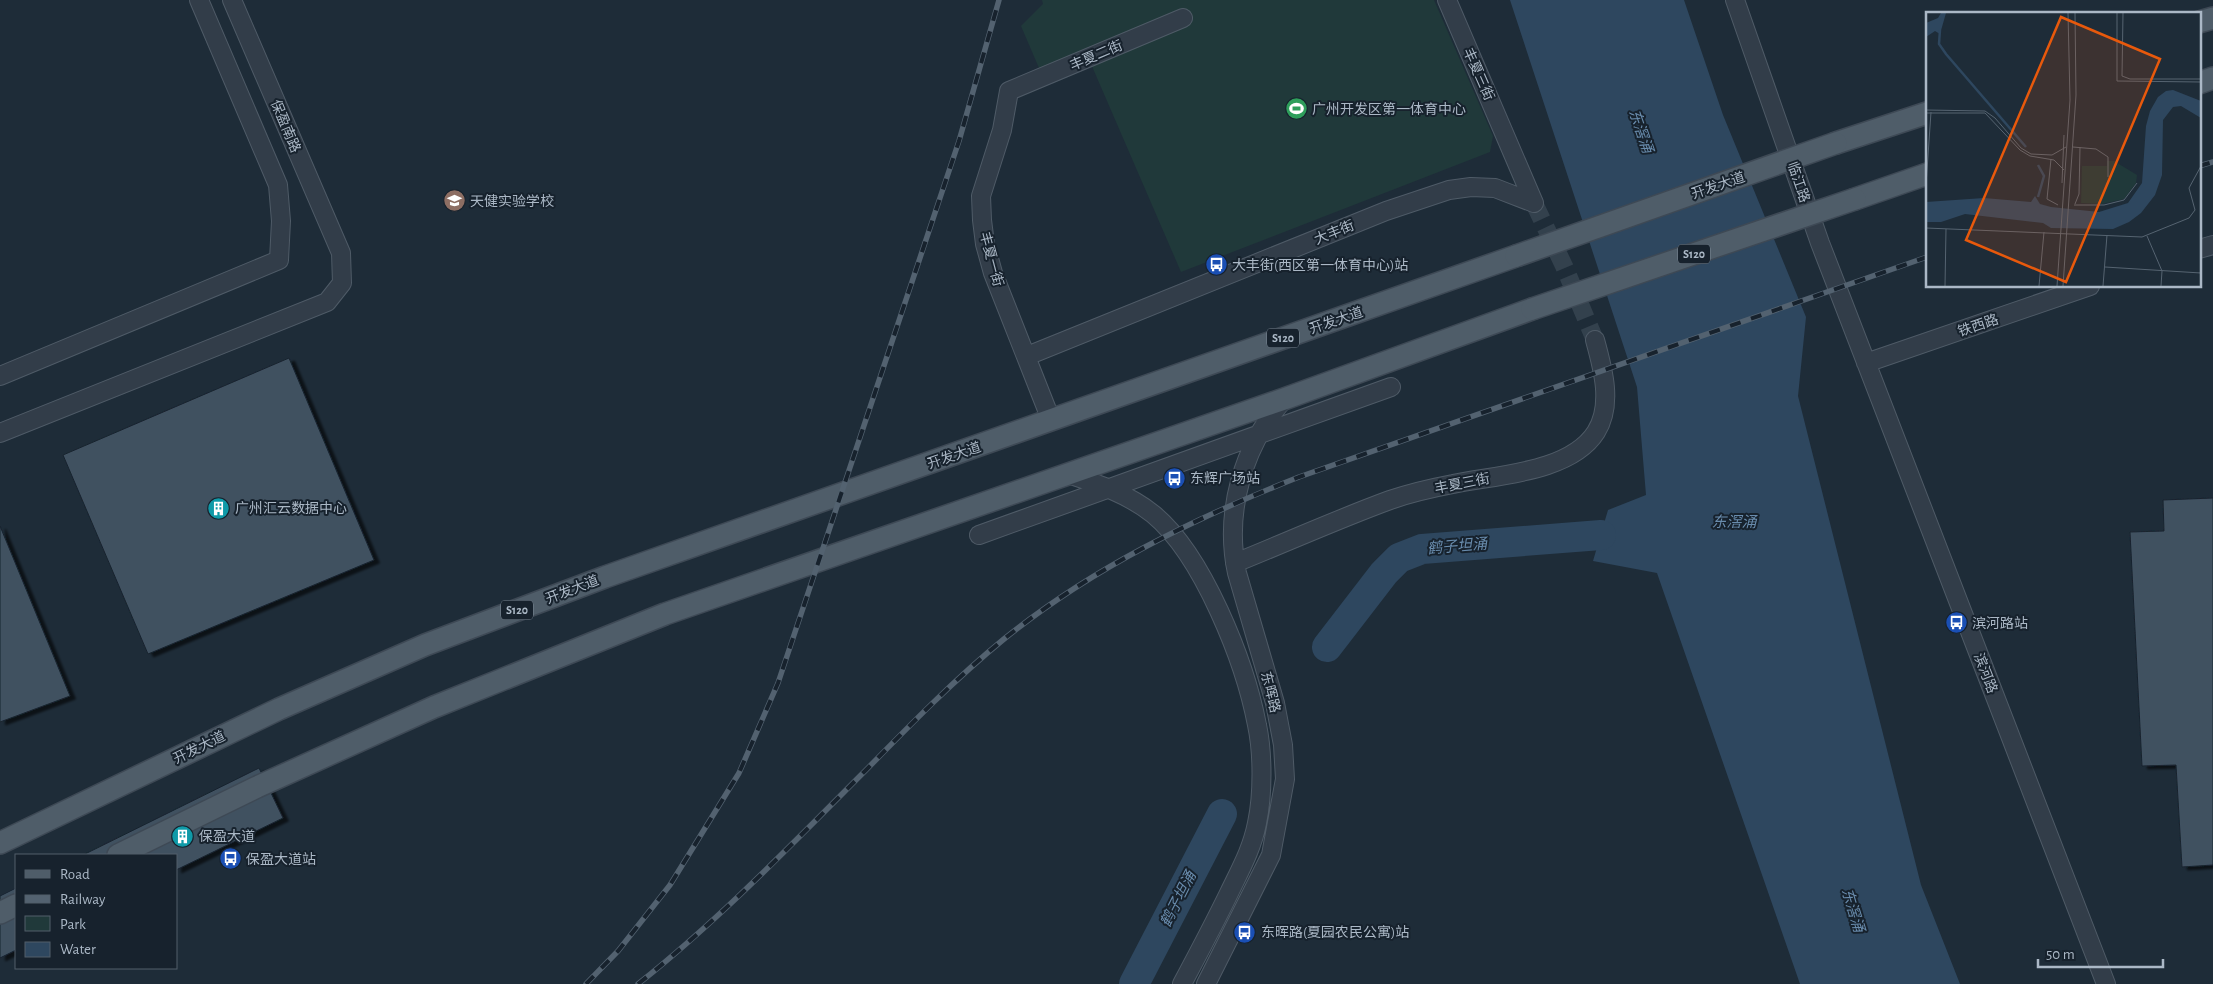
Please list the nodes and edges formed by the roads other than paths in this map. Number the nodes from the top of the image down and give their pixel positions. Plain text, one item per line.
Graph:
1 (199, 0) edge
2 (232, 0) edge
3 (1447, 0) edge
4 (1735, 0) edge
5 (1183, 18) dead end
6 (2213, 18) edge
7 (2200, 22) edge
8 (2213, 78) edge
9 (2200, 83) edge
10 (1009, 91) joint
11 (1926, 113) edge
12 (1926, 174) edge
13 (1534, 203) joint
14 (2213, 245) edge
15 (2200, 249) edge
16 (2084, 288) edge
17 (1594, 340) tunnel mouth
18 (1027, 356) junction
19 (1866, 363) junction
20 (0, 376) edge
21 (1391, 387) dead end
22 (1284, 399) junction
23 (1051, 420) junction
24 (0, 433) edge
25 (1259, 434) junction
26 (1068, 474) junction
27 (1111, 489) junction
28 (979, 535) dead end
29 (1235, 563) junction
30 (0, 843) edge
31 (120, 854) edge
32 (15, 906) edge
33 (0, 913) edge
34 (1182, 984) edge
35 (1206, 984) edge
36 (2106, 984) edge

1 - 20 street
2 - 24 street, 保盈南路
3 - 13 street, 丰夏三街
4 - 19 street, 临江路
5 - 10 street, 丰夏二街
6 - 7 main road
8 - 9 main road
10 - 18 street, 丰夏一街
11 - 23 main road, 开发大道 / S120, bridge
12 - 22 main road, S120, bridge
13 - 18 street, 大丰街
14 - 15 street
16 - 19 street, 铁西路
17 - 29 street, 丰夏三街
18 - 23 street, 丰夏一街
19 - 36 street, 滨河路
21 - 25 street
22 - 25 street, 东晖路
22 - 26 main road, S120
23 - 30 main road, 开发大道 / S120
25 - 27 street
25 - 29 street, 东晖路
26 - 27 street, 东晖路
26 - 31 main road, S120
27 - 28 street
27 - 34 street, 东晖路
29 - 35 street, 东晖路
32 - 33 main road

